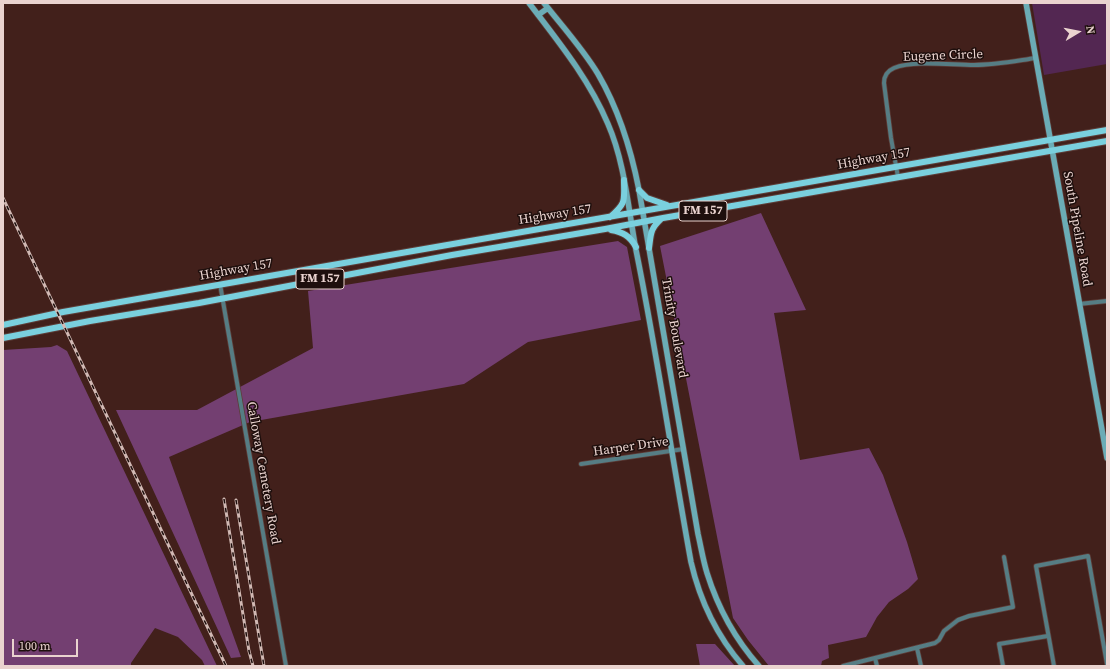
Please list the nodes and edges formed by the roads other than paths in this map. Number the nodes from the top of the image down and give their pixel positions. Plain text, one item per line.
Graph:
1 (528, 3) edge
2 (544, 3) edge
3 (1026, 3) edge
4 (548, 8) junction
5 (538, 15) junction
6 (1036, 58) junction
7 (1107, 130) edge
8 (1050, 140) junction
9 (1107, 141) edge
10 (1052, 150) junction
11 (896, 166) junction
12 (898, 177) junction
13 (624, 180) junction
14 (639, 190) junction
15 (669, 206) junction
16 (642, 211) junction
17 (630, 213) junction
18 (609, 217) junction
19 (662, 218) junction
20 (644, 222) junction
21 (632, 224) junction
22 (605, 229) junction
23 (458, 242) junction
24 (636, 247) junction
25 (649, 248) junction
26 (460, 253) junction
27 (220, 284) junction
28 (222, 298) junction
29 (1107, 301) edge
30 (1079, 304) junction
31 (3, 320) edge
32 (26, 320) junction
33 (3, 325) edge
34 (662, 325) junction
35 (651, 327) junction
36 (3, 338) edge
37 (684, 449) junction
38 (672, 451) junction
39 (1107, 458) edge
40 (581, 464) dead end
41 (1004, 557) dead end
42 (1048, 636) junction
43 (917, 648) junction
44 (875, 658) junction
45 (1107, 664) edge
46 (286, 666) edge
47 (743, 666) edge
48 (759, 666) edge
49 (844, 666) edge
50 (877, 666) edge
51 (921, 666) edge
52 (1003, 666) edge
53 (1054, 666) edge

1 - 5 main road, Trinity Boulevard
2 - 4 main road, Trinity Boulevard
3 - 6 main road, South Pipeline Road
4 - 5 main road
4 - 14 main road, Trinity Boulevard
5 - 13 main road, Trinity Boulevard
6 - 8 main road, South Pipeline Road
6 - 11 street, Eugene Circle
7 - 8 main road, FM 157
8 - 10 main road, South Pipeline Road
8 - 11 main road, Highway 157 / FM 157
9 - 10 main road, FM 157
10 - 12 main road, Highway 157 / FM 157
10 - 30 main road, South Pipeline Road
11 - 12 street, Eugene Circle
11 - 15 main road, Highway 157 / FM 157
12 - 19 main road, Highway 157 / FM 157
13 - 17 main road, Trinity Boulevard
13 - 18 main road
14 - 15 main road
14 - 16 main road, Trinity Boulevard
15 - 16 main road, Highway 157 / FM 157
16 - 17 main road, Highway 157 / FM 157
16 - 20 main road, Trinity Boulevard
17 - 18 main road, Highway 157 / FM 157
17 - 21 main road, Trinity Boulevard
18 - 23 main road, Highway 157 / FM 157
19 - 20 main road, Highway 157 / FM 157
19 - 25 main road
20 - 21 main road, Highway 157 / FM 157
20 - 25 main road, Trinity Boulevard
21 - 22 main road, Highway 157 / FM 157
21 - 24 main road, Trinity Boulevard
22 - 24 main road
22 - 26 main road, Highway 157 / FM 157
23 - 26 main road
23 - 27 main road, Highway 157 / FM 157
24 - 35 main road, Trinity Boulevard
25 - 34 main road, Trinity Boulevard
26 - 28 main road, Highway 157 / FM 157
27 - 28 street, Calloway Cemetery Road
27 - 32 main road, Highway 157 / FM 157
28 - 36 main road, Highway 157 / FM 157
28 - 46 street, Calloway Cemetery Road
29 - 30 street
30 - 39 main road, South Pipeline Road
31 - 32 main road
32 - 33 main road, FM 157
34 - 35 main road
34 - 37 main road, Trinity Boulevard
35 - 38 main road, Trinity Boulevard
37 - 38 street, Harper Drive
37 - 48 main road, Trinity Boulevard
38 - 40 street, Harper Drive
38 - 47 main road, Trinity Boulevard
41 - 43 street
42 - 45 street
42 - 52 street
42 - 53 street
43 - 44 street
43 - 51 street
44 - 49 street
44 - 50 street

